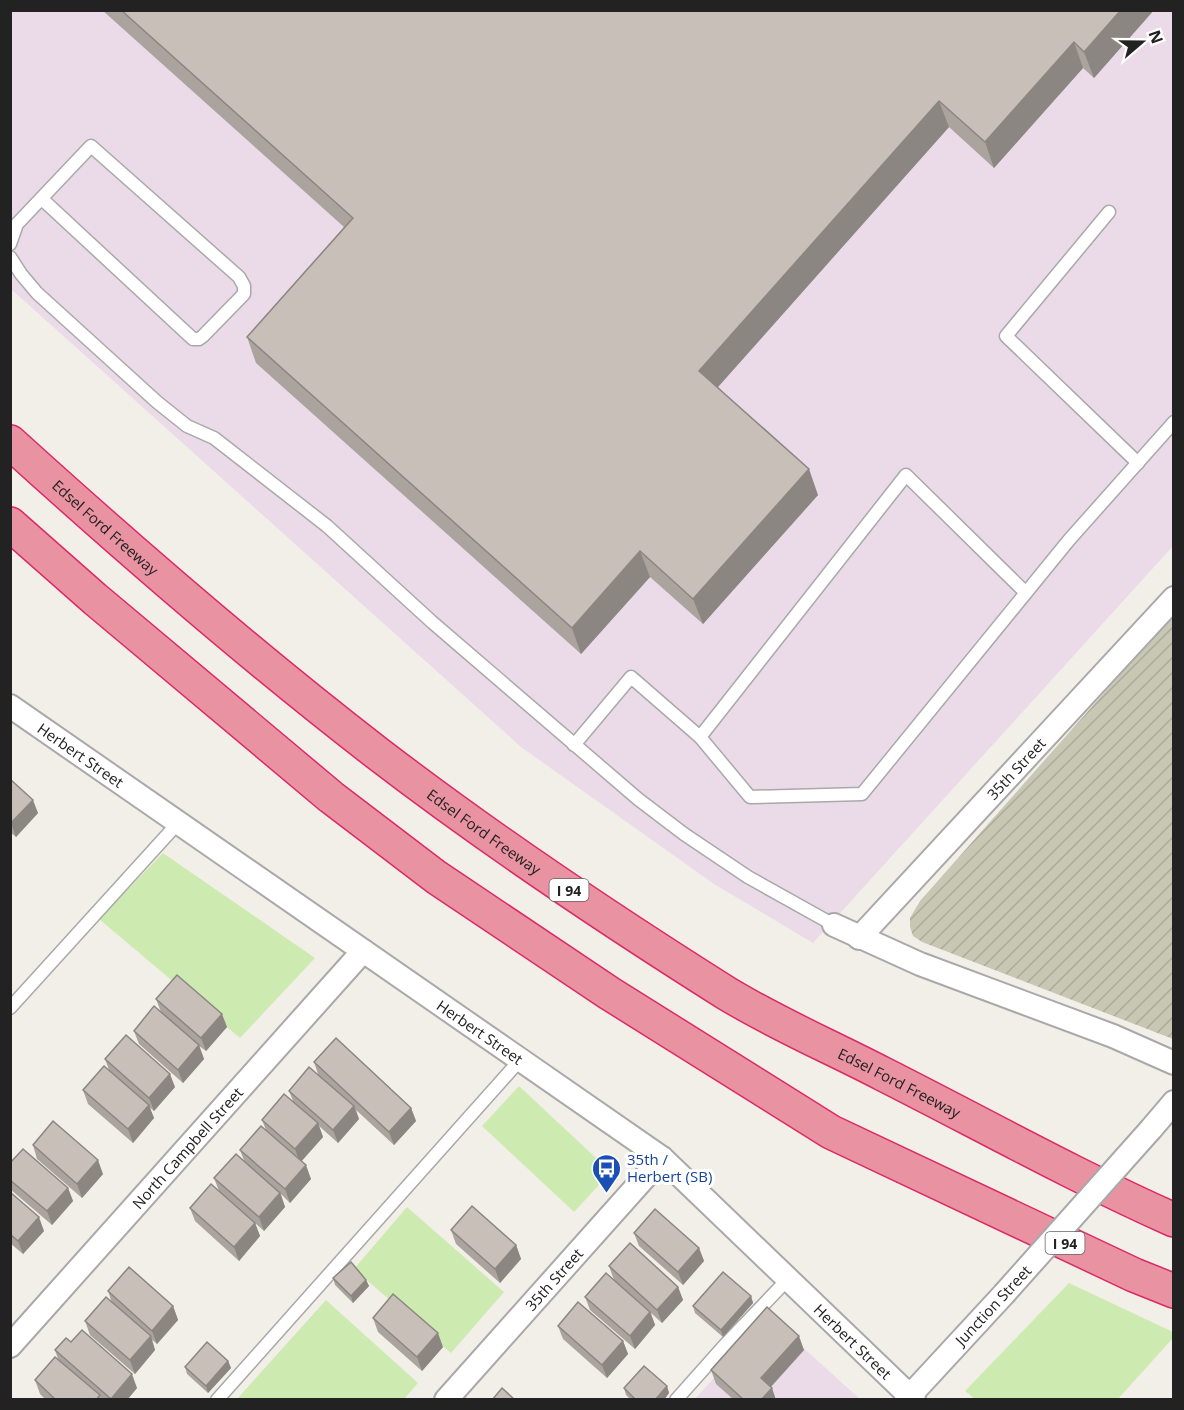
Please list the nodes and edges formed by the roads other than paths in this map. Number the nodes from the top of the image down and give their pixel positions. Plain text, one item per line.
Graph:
1 (42, 199) junction
2 (1109, 212) dead end
3 (10, 244) edge
4 (10, 257) edge
5 (1173, 422) edge
6 (10, 442) edge
7 (1138, 463) junction
8 (10, 524) edge
9 (1026, 593) junction
10 (1173, 598) edge
11 (10, 706) edge
12 (700, 737) junction
13 (574, 745) junction
14 (178, 823) junction
15 (834, 925) joint
16 (859, 938) junction
17 (363, 951) junction
18 (10, 1008) edge
19 (520, 1060) junction
20 (1173, 1063) edge
21 (1173, 1102) edge
22 (662, 1158) junction
23 (1173, 1220) edge
24 (788, 1279) junction
25 (1173, 1291) edge
26 (10, 1346) edge
27 (910, 1398) edge
28 (218, 1400) edge
29 (446, 1400) edge
30 (676, 1400) edge

1 - 1 lane
1 - 3 lane
2 - 7 lane
4 - 13 lane
5 - 7 lane
6 - 23 highway, Edsel Ford Freeway / I 94
7 - 9 lane
8 - 25 highway, I 94
9 - 12 lane
9 - 12 lane
10 - 16 street, 35th Street
11 - 14 street, Herbert Street
12 - 13 lane
13 - 15 lane
14 - 17 street, Herbert Street
14 - 18 lane
15 - 16 street
16 - 20 street
17 - 19 street, Herbert Street
17 - 26 street, North Campbell Street
19 - 22 street, Herbert Street
19 - 28 lane
21 - 27 street, Junction Street, bridge
22 - 24 street, Herbert Street
22 - 29 street, 35th Street
24 - 27 street, Herbert Street
24 - 30 lane

